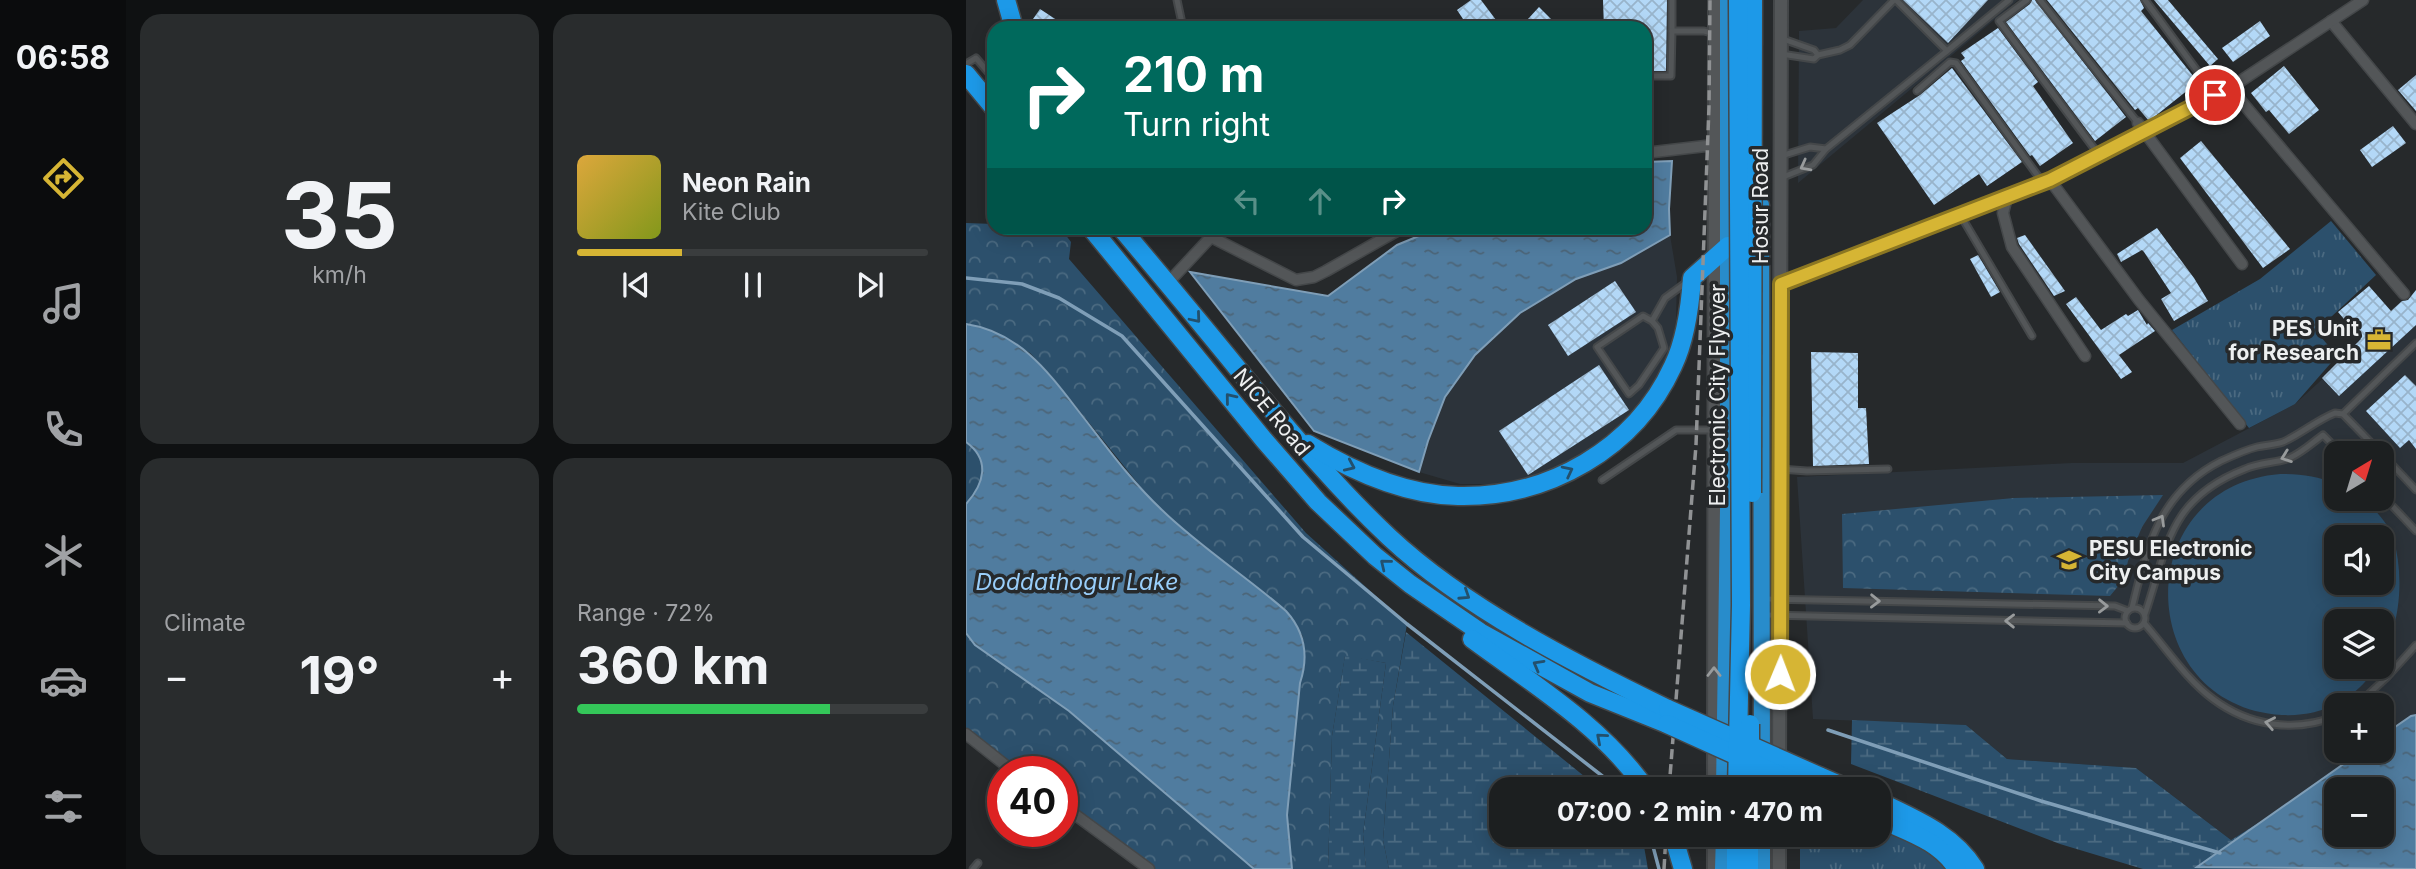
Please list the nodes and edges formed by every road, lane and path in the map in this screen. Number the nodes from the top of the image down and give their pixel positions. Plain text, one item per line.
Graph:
1 (1006, 0) edge
2 (1177, 0) edge
3 (1672, 0) edge
4 (1715, 0) edge
5 (1728, 0) edge
6 (1738, 0) edge
7 (1753, 0) edge
8 (1760, 0) edge
9 (1781, 0) edge
10 (1895, 0) edge
11 (2009, 0) edge
12 (2027, 0) edge
13 (2040, 0) edge
14 (2145, 0) edge
15 (2363, 0) edge
16 (1012, 21) edge
17 (1182, 21) edge
18 (2331, 21) junction
19 (1672, 31) junction
20 (1715, 34) junction
21 (1781, 38) junction
22 (1947, 51) junction
23 (1781, 54) junction
24 (1818, 55) junction
25 (966, 64) edge
26 (987, 71) edge
27 (966, 74) edge
28 (1652, 76) edge
29 (2230, 88) junction
30 (1917, 92) dead end
31 (2215, 95) junction
32 (987, 100) edge
33 (2416, 124) edge
34 (2141, 127) junction
35 (1714, 145) junction
36 (1826, 149) junction
37 (1652, 152) edge
38 (2099, 155) junction
39 (1781, 156) junction
40 (1781, 178) junction
41 (2047, 182) junction
42 (2007, 197) junction
43 (1961, 216) junction
44 (1097, 235) edge
45 (1127, 235) edge
46 (1207, 235) edge
47 (1211, 235) edge
48 (1390, 235) edge
49 (1728, 246) junction
50 (1714, 258) junction
51 (2242, 264) dead end
52 (1692, 278) junction
53 (1167, 284) junction
54 (1781, 284) junction
55 (2404, 294) dead end
56 (1652, 321) junction
57 (2032, 336) dead end
58 (2416, 343) edge
59 (2085, 356) dead end
60 (2343, 414) junction
61 (2320, 420) junction
62 (2240, 424) dead end
63 (1714, 430) junction
64 (1290, 433) junction
65 (2323, 435) junction
66 (2329, 441) edge
67 (2369, 441) edge
68 (2256, 447) junction
69 (2261, 463) junction
70 (2394, 467) edge
71 (1888, 468) dead end
72 (1780, 469) junction
73 (1602, 480) dead end
74 (2416, 490) edge
75 (2394, 508) edge
76 (2416, 531) edge
77 (1780, 600) junction
78 (1440, 605) junction
79 (1762, 607) junction
80 (2130, 609) junction
81 (2145, 614) junction
82 (1781, 616) junction
83 (2127, 623) junction
84 (2144, 623) junction
85 (2416, 645) edge
86 (2370, 693) edge
87 (1667, 716) junction
88 (2324, 720) edge
89 (966, 734) edge
90 (994, 756) edge
91 (1636, 777) edge
92 (1714, 777) edge
93 (1724, 777) edge
94 (1737, 777) edge
95 (1750, 777) edge
96 (1762, 777) edge
97 (1779, 777) edge
98 (1802, 777) edge
99 (1891, 808) edge
100 (1078, 817) edge
101 (1891, 824) edge
102 (1677, 847) edge
103 (1714, 847) edge
104 (1724, 847) edge
105 (1736, 847) edge
106 (1749, 847) edge
107 (1762, 847) edge
108 (1779, 847) edge
109 (978, 863) dead end
110 (973, 869) edge
111 (1149, 869) edge
112 (1683, 869) edge
113 (1714, 869) edge
114 (1723, 869) edge
115 (1736, 869) edge
116 (1749, 869) edge
117 (1762, 869) edge
118 (1779, 869) edge
119 (1957, 869) edge
120 (1975, 869) edge

1 - 16 highway
2 - 17 lane
3 - 19 lane
4 - 20 street
5 - 49 highway, Hosur Road
6 - 94 highway, Electronic City Flyover, bridge
7 - 95 highway, Electronic City Flyover, bridge
8 - 79 highway, Hosur Road
9 - 21 street, Hosur Road
10 - 22 lane
10 - 24 lane
11 - 22 lane
12 - 38 lane
13 - 34 lane
14 - 31 lane
15 - 18 street
18 - 29 street
18 - 33 street
19 - 20 lane
19 - 28 lane
20 - 35 street
21 - 23 street, Hosur Road
21 - 24 lane
22 - 36 lane
23 - 24 lane
23 - 39 street, Hosur Road
25 - 26 lane
27 - 32 highway
29 - 31 street
29 - 55 street
30 - 41 lane
31 - 34 street
34 - 38 street
34 - 51 street
35 - 37 street
35 - 50 street
36 - 39 lane
36 -> 40 lane
38 - 41 street
39 - 40 street, Hosur Road
40 - 54 street, Hosur Road
41 - 42 street
41 - 62 street
42 - 43 street
42 - 59 street
43 - 54 street
43 - 57 lane
78 -> 44 highway, NICE Road
45 - 53 highway, NICE Road
46 - 53 street
47 - 48 street
49 - 50 highway
49 - 93 highway, Hosur Road
50 - 52 highway
50 - 63 street
52 - 56 lane
64 -> 52 highway
53 -> 64 highway, NICE Road
54 - 72 street, Hosur Road
56 - 56 lane
58 - 60 lane
60 - 61 lane
60 - 67 lane
61 - 65 lane
61 - 68 lane
63 - 73 lane
92 -> 63 street
64 -> 87 highway, NICE Road
65 - 66 lane
65 -> 69 lane
68 - 69 lane
80 -> 68 lane
69 - 81 lane
70 - 74 lane
71 - 72 lane
72 - 77 street, Hosur Road
75 - 76 lane
77 - 79 lane
77 -> 80 lane
77 - 82 street, Hosur Road
87 -> 78 highway
91 -> 78 highway
79 - 82 lane
79 - 96 highway, Hosur Road
80 - 81 lane
80 - 83 lane
81 - 84 lane
83 -> 82 lane
82 - 97 street, Hosur Road
83 - 84 lane
88 -> 84 lane
85 - 86 lane
87 - 98 highway, bridge
89 - 90 street
99 - 120 highway
100 - 111 street
101 - 119 highway
102 - 112 highway
103 - 113 street
104 - 114 highway
105 - 115 highway
106 - 116 highway
107 - 117 highway
108 - 118 street
109 - 110 lane

